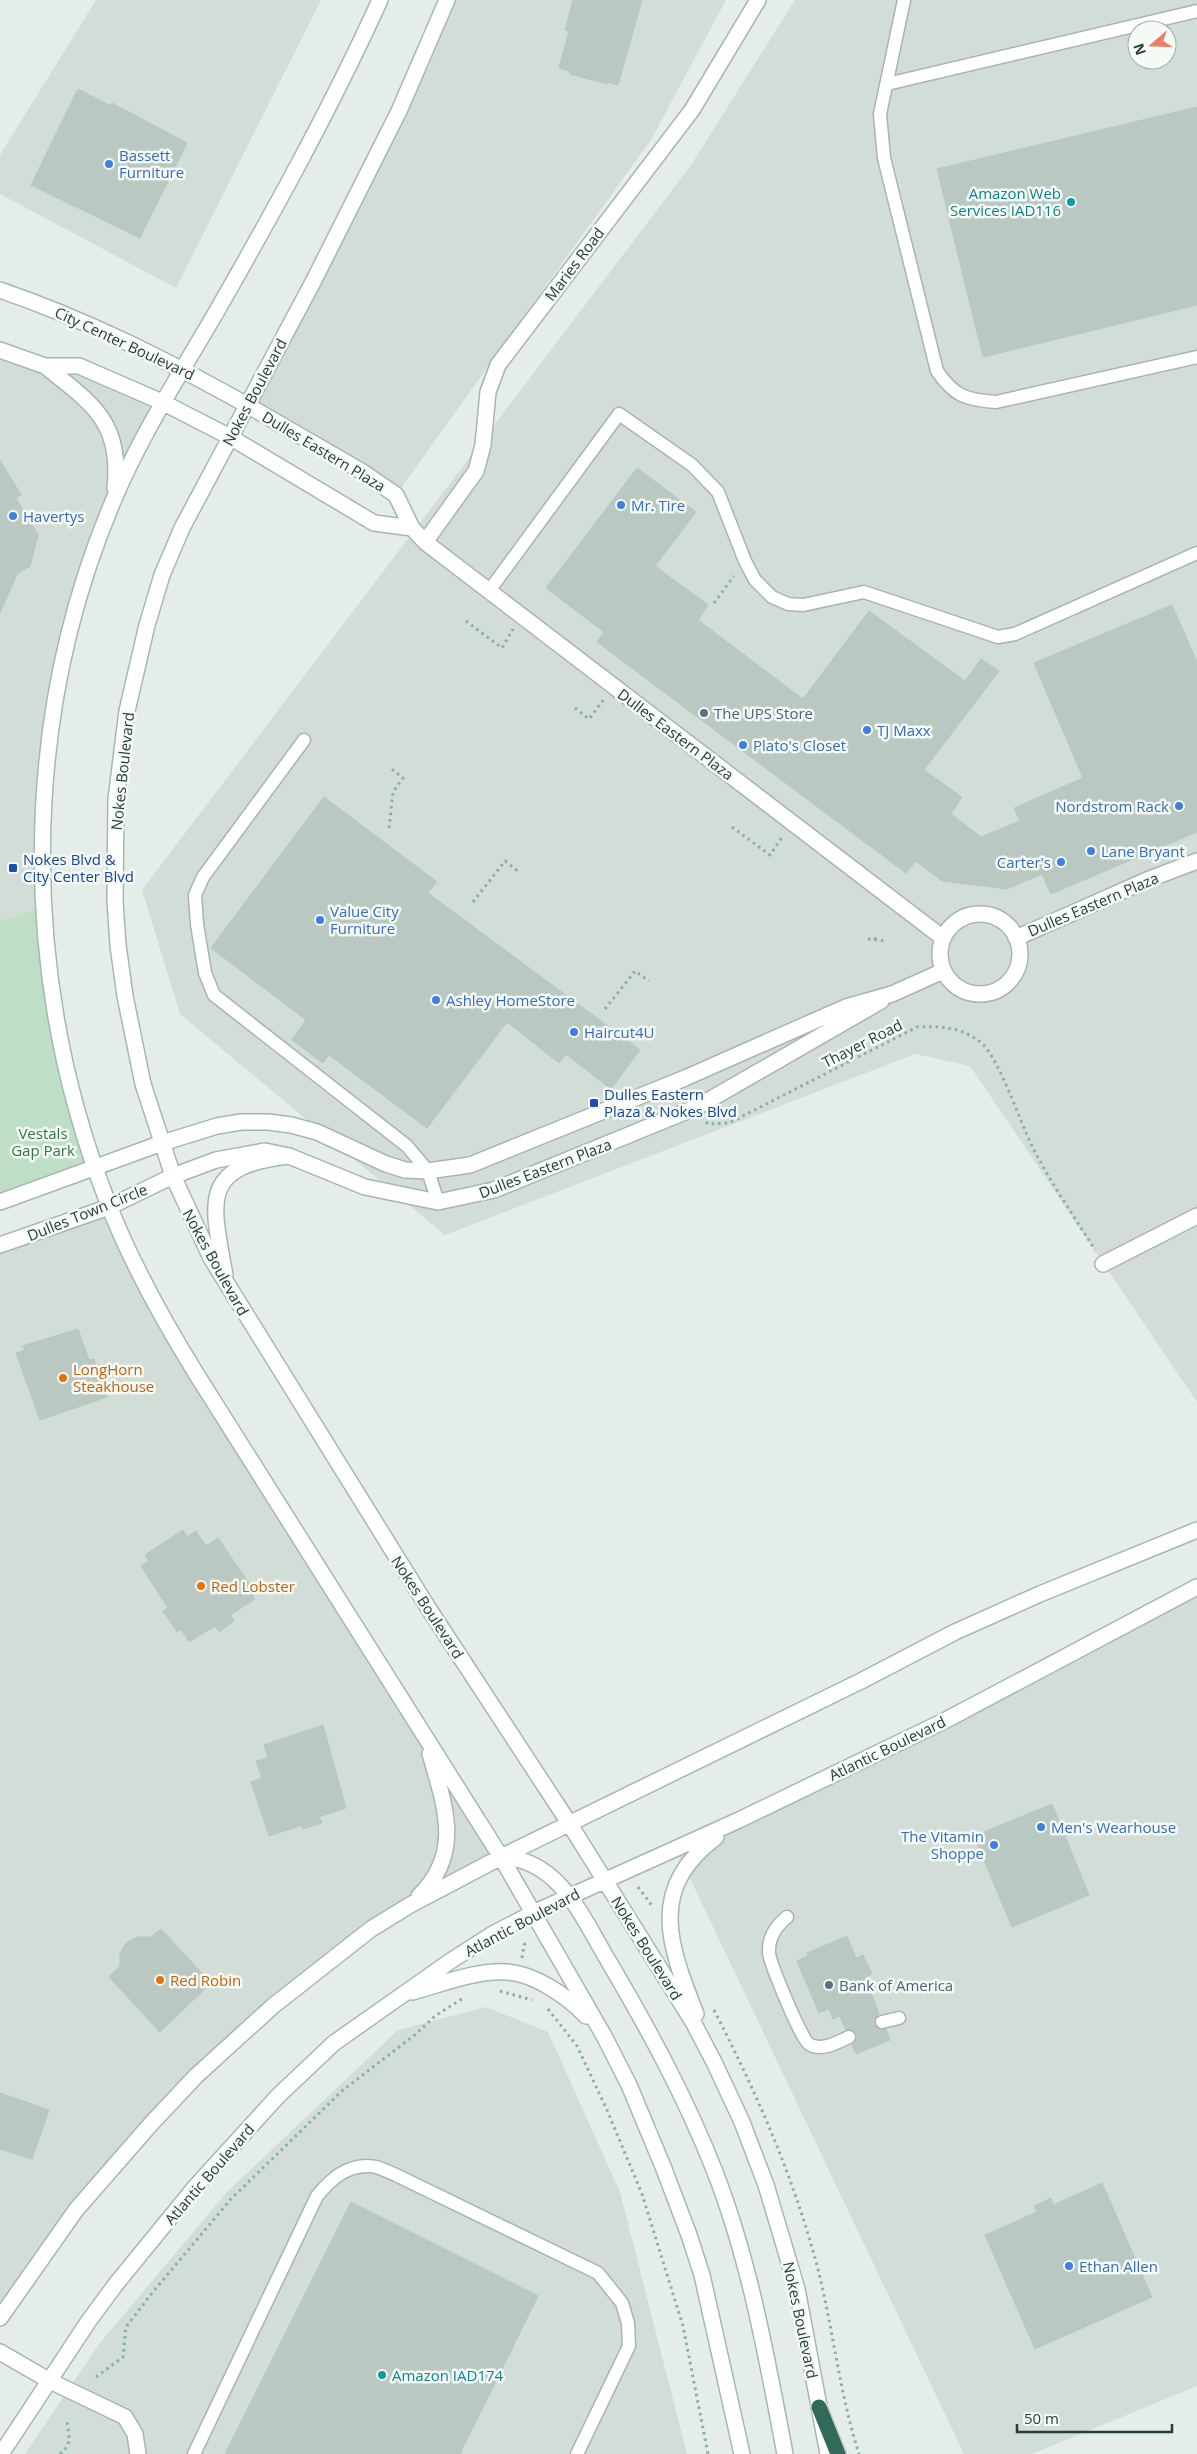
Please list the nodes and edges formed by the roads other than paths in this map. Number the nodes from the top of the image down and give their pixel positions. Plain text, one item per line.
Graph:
1 (380, 0) edge
2 (446, 0) edge
3 (758, 0) edge
4 (904, 0) edge
5 (1197, 11) edge
6 (887, 84) junction
7 (0, 290) edge
8 (0, 350) edge
9 (1197, 357) edge
10 (45, 366) junction
11 (183, 370) junction
12 (162, 402) junction
13 (247, 405) junction
14 (230, 437) junction
15 (114, 497) junction
16 (412, 528) junction
17 (425, 542) junction
18 (1197, 553) edge
19 (489, 591) junction
20 (304, 740) dead end
21 (1197, 861) edge
22 (943, 938) junction
23 (1016, 938) junction
24 (943, 971) junction
25 (892, 994) junction
26 (162, 1143) junction
27 (290, 1156) junction
28 (94, 1168) junction
29 (428, 1171) junction
30 (173, 1176) junction
31 (0, 1202) edge
32 (438, 1202) junction
33 (109, 1207) junction
34 (1197, 1216) edge
35 (0, 1245) edge
36 (1103, 1264) road end
37 (227, 1286) junction
38 (1197, 1530) edge
39 (1197, 1587) edge
40 (426, 1738) junction
41 (739, 1820) junction
42 (569, 1822) junction
43 (501, 1857) junction
44 (605, 1880) junction
45 (570, 1895) junction
46 (410, 1905) junction
47 (533, 1913) junction
48 (787, 1917) dead end
49 (400, 1996) junction
50 (899, 2018) dead end
51 (882, 2022) dead end
52 (604, 2036) junction
53 (849, 2037) dead end
54 (714, 2062) junction
55 (0, 2318) edge
56 (0, 2352) edge
57 (50, 2381) junction
58 (820, 2407) junction
59 (1, 2454) edge
60 (138, 2454) edge
61 (194, 2454) edge
62 (577, 2454) edge
63 (742, 2454) edge
64 (785, 2454) edge
65 (828, 2454) edge
66 (838, 2454) edge

1 - 11 main road
2 - 13 main road, Nokes Boulevard
3 - 17 main road, Maries Road
4 - 6 lane
5 - 6 lane
6 - 9 lane
7 - 11 main road, City Center Boulevard
8 - 10 main road
10 - 12 main road
10 - 15 main road
11 - 12 main road
11 - 13 main road, City Center Boulevard
12 - 14 main road
12 - 15 main road
13 - 14 main road, Nokes Boulevard
13 - 16 main road, Dulles Eastern Plaza
14 - 16 main road
14 - 26 main road, Nokes Boulevard
15 - 28 main road
16 - 17 main road, Dulles Eastern Plaza
17 - 19 main road, Dulles Eastern Plaza
18 - 19 lane
19 - 22 main road, Dulles Eastern Plaza
20 - 29 lane
21 - 23 main road, Dulles Eastern Plaza
22 - 23 main road, Dulles Eastern Plaza
22 - 24 main road
23 - 24 main road, Dulles Eastern Plaza
24 - 25 main road, Dulles Eastern Plaza
25 - 29 main road, Dulles Eastern Plaza
25 - 32 main road, Dulles Eastern Plaza
26 - 28 main road
26 - 29 main road, Dulles Eastern Plaza
26 - 30 main road, Nokes Boulevard
27 - 30 main road, Dulles Eastern Plaza
27 - 32 main road, Dulles Eastern Plaza
27 - 37 main road
28 - 31 main road
28 - 33 main road
29 - 32 lane
30 - 33 main road, Dulles Town Circle
30 - 37 main road, Nokes Boulevard
33 - 35 main road, Dulles Town Circle
33 - 40 main road
34 - 36 main road
37 - 42 main road, Nokes Boulevard
38 - 42 main road
39 - 41 main road, Atlantic Boulevard
40 - 43 main road
40 - 46 main road
41 - 44 main road, Atlantic Boulevard
41 - 54 main road
42 - 43 main road
42 - 44 main road, Nokes Boulevard
43 - 45 main road
43 - 46 main road
43 - 47 main road
44 - 45 main road, Atlantic Boulevard
44 - 54 main road, Nokes Boulevard
45 - 47 main road, Atlantic Boulevard
45 - 64 main road
46 - 55 main road
47 - 49 main road, Atlantic Boulevard
47 - 52 main road
48 - 53 lane
49 - 52 main road
49 - 57 main road, Atlantic Boulevard
50 - 51 lane
52 - 63 main road
54 - 58 main road, Nokes Boulevard
56 - 57 main road
57 - 59 main road, Atlantic Boulevard
57 - 60 main road
58 - 65 main road, Nokes Boulevard
58 - 66 highway
61 - 62 lane

